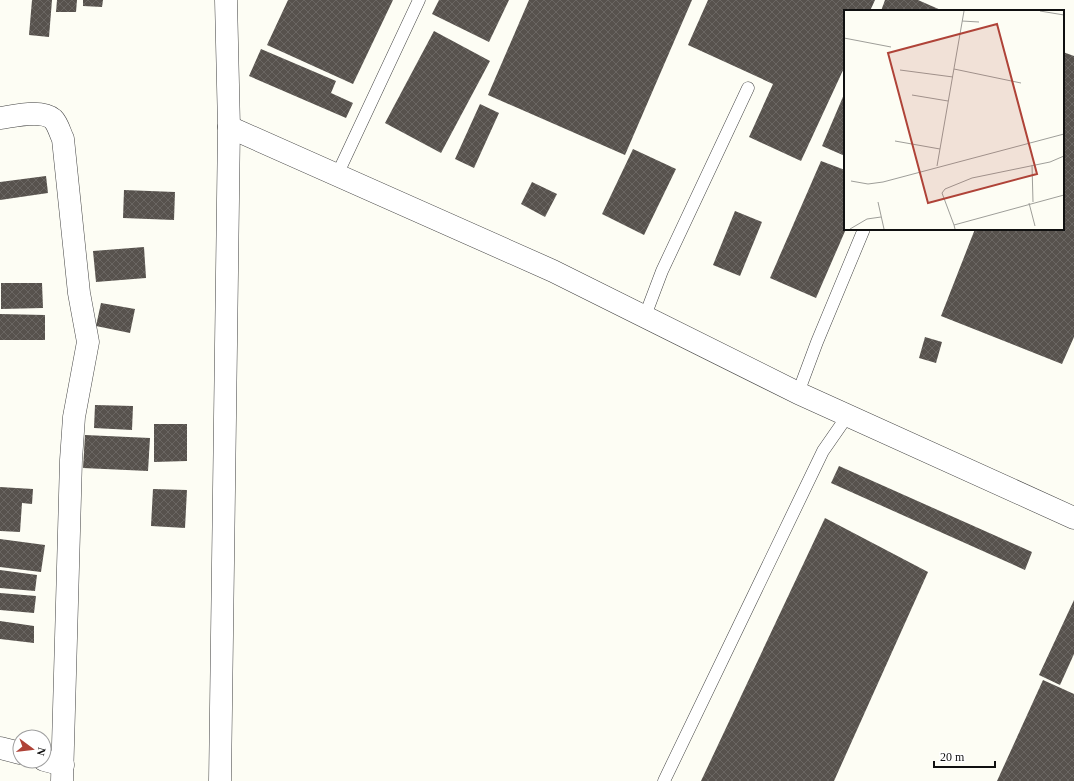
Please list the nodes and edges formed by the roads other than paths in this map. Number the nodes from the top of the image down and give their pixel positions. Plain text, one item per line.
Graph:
1 (226, 0) edge
2 (419, 0) edge
3 (748, 88) dead end
4 (0, 118) edge
5 (229, 127) junction
6 (337, 175) junction
7 (864, 230) edge
8 (644, 316) junction
9 (798, 393) junction
10 (848, 415) junction
11 (1074, 518) edge
12 (0, 748) edge
13 (12, 751) edge
14 (56, 769) edge
15 (220, 781) edge
16 (664, 781) edge

1 - 5 street
2 - 6 lane
3 - 8 lane
4 - 14 street
5 - 6 street
5 - 15 street
6 - 8 street
7 - 9 lane
8 - 9 street
9 - 10 street
10 - 11 street
10 - 16 lane
12 - 13 street

